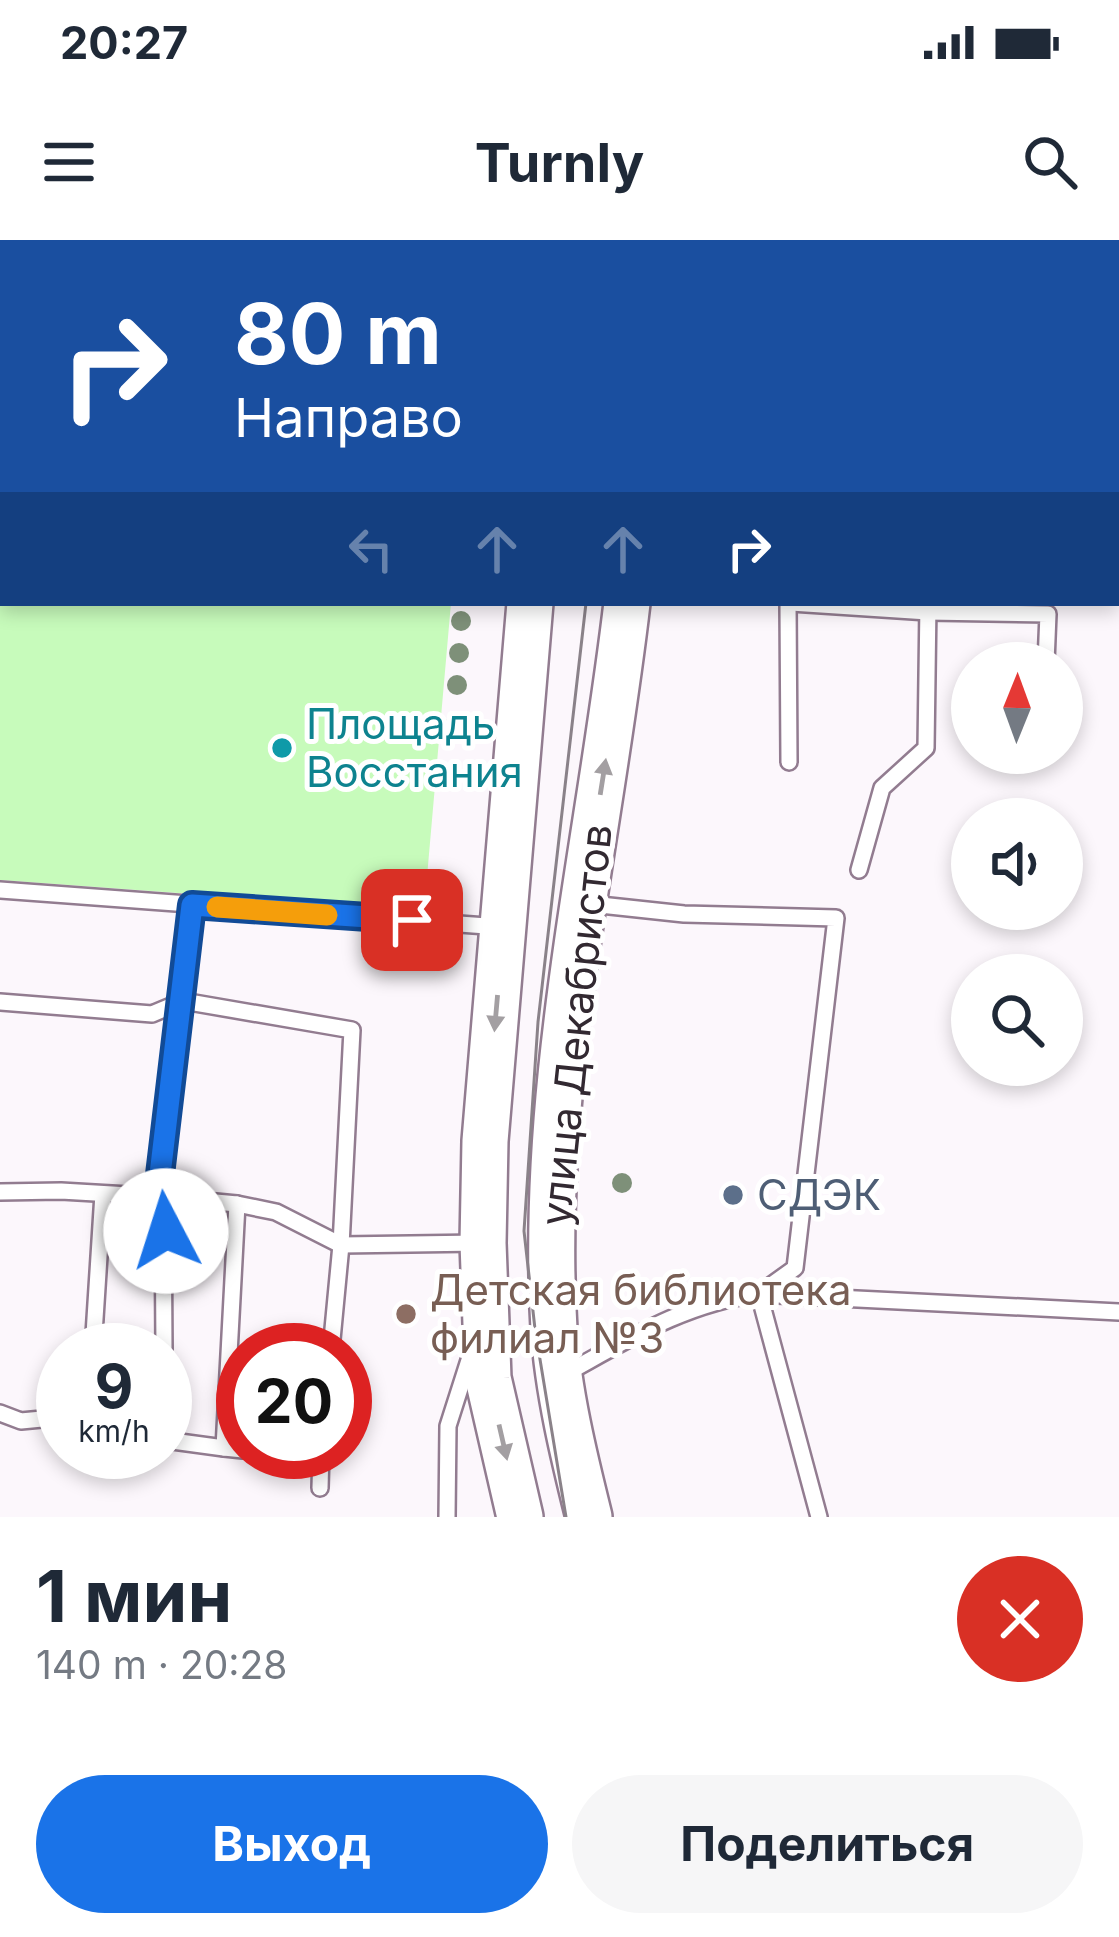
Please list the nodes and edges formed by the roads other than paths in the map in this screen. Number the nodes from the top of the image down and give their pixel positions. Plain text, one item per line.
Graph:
1 (530, 606) edge
2 (627, 606) edge
3 (789, 606) edge
4 (872, 606) edge
5 (928, 608) edge
6 (1047, 642) edge
7 (789, 762) dead end
8 (859, 870) dead end
9 (0, 890) edge
10 (583, 903) junction
11 (192, 905) junction
12 (503, 928) junction
13 (183, 1001) junction
14 (0, 1002) edge
15 (0, 1192) edge
16 (103, 1193) junction
17 (164, 1197) junction
18 (237, 1204) junction
19 (483, 1243) junction
20 (341, 1245) junction
21 (760, 1294) junction
22 (1119, 1312) edge
23 (484, 1314) junction
24 (95, 1323) edge
25 (164, 1323) edge
26 (231, 1323) edge
27 (334, 1323) edge
28 (560, 1377) junction
29 (0, 1412) edge
30 (36, 1419) edge
31 (320, 1479) edge
32 (320, 1488) dead end
33 (447, 1517) edge
34 (520, 1517) edge
35 (589, 1517) edge
36 (820, 1517) edge

1 - 12 main road, улица Декабристов
10 -> 2 main road, улица Декабристов
3 - 7 lane
4 - 5 lane
5 - 6 lane
5 - 8 lane
9 - 11 lane
10 - 21 lane
10 - 28 main road, улица Декабристов
11 - 12 lane
11 - 13 lane
12 -> 19 main road, улица Декабристов
13 - 14 lane
13 - 17 lane
13 - 20 lane
15 - 16 lane
16 - 17 lane
16 - 24 lane
17 - 18 lane
17 - 25 lane
18 - 20 lane
18 - 26 lane
19 - 20 lane
19 - 23 main road, улица Декабристов
20 - 27 lane
21 - 22 lane
21 - 28 lane
21 - 36 lane
23 - 33 lane
23 -> 34 main road, улица Декабристов
28 - 35 main road, улица Декабристов
29 - 30 lane
31 - 32 lane

